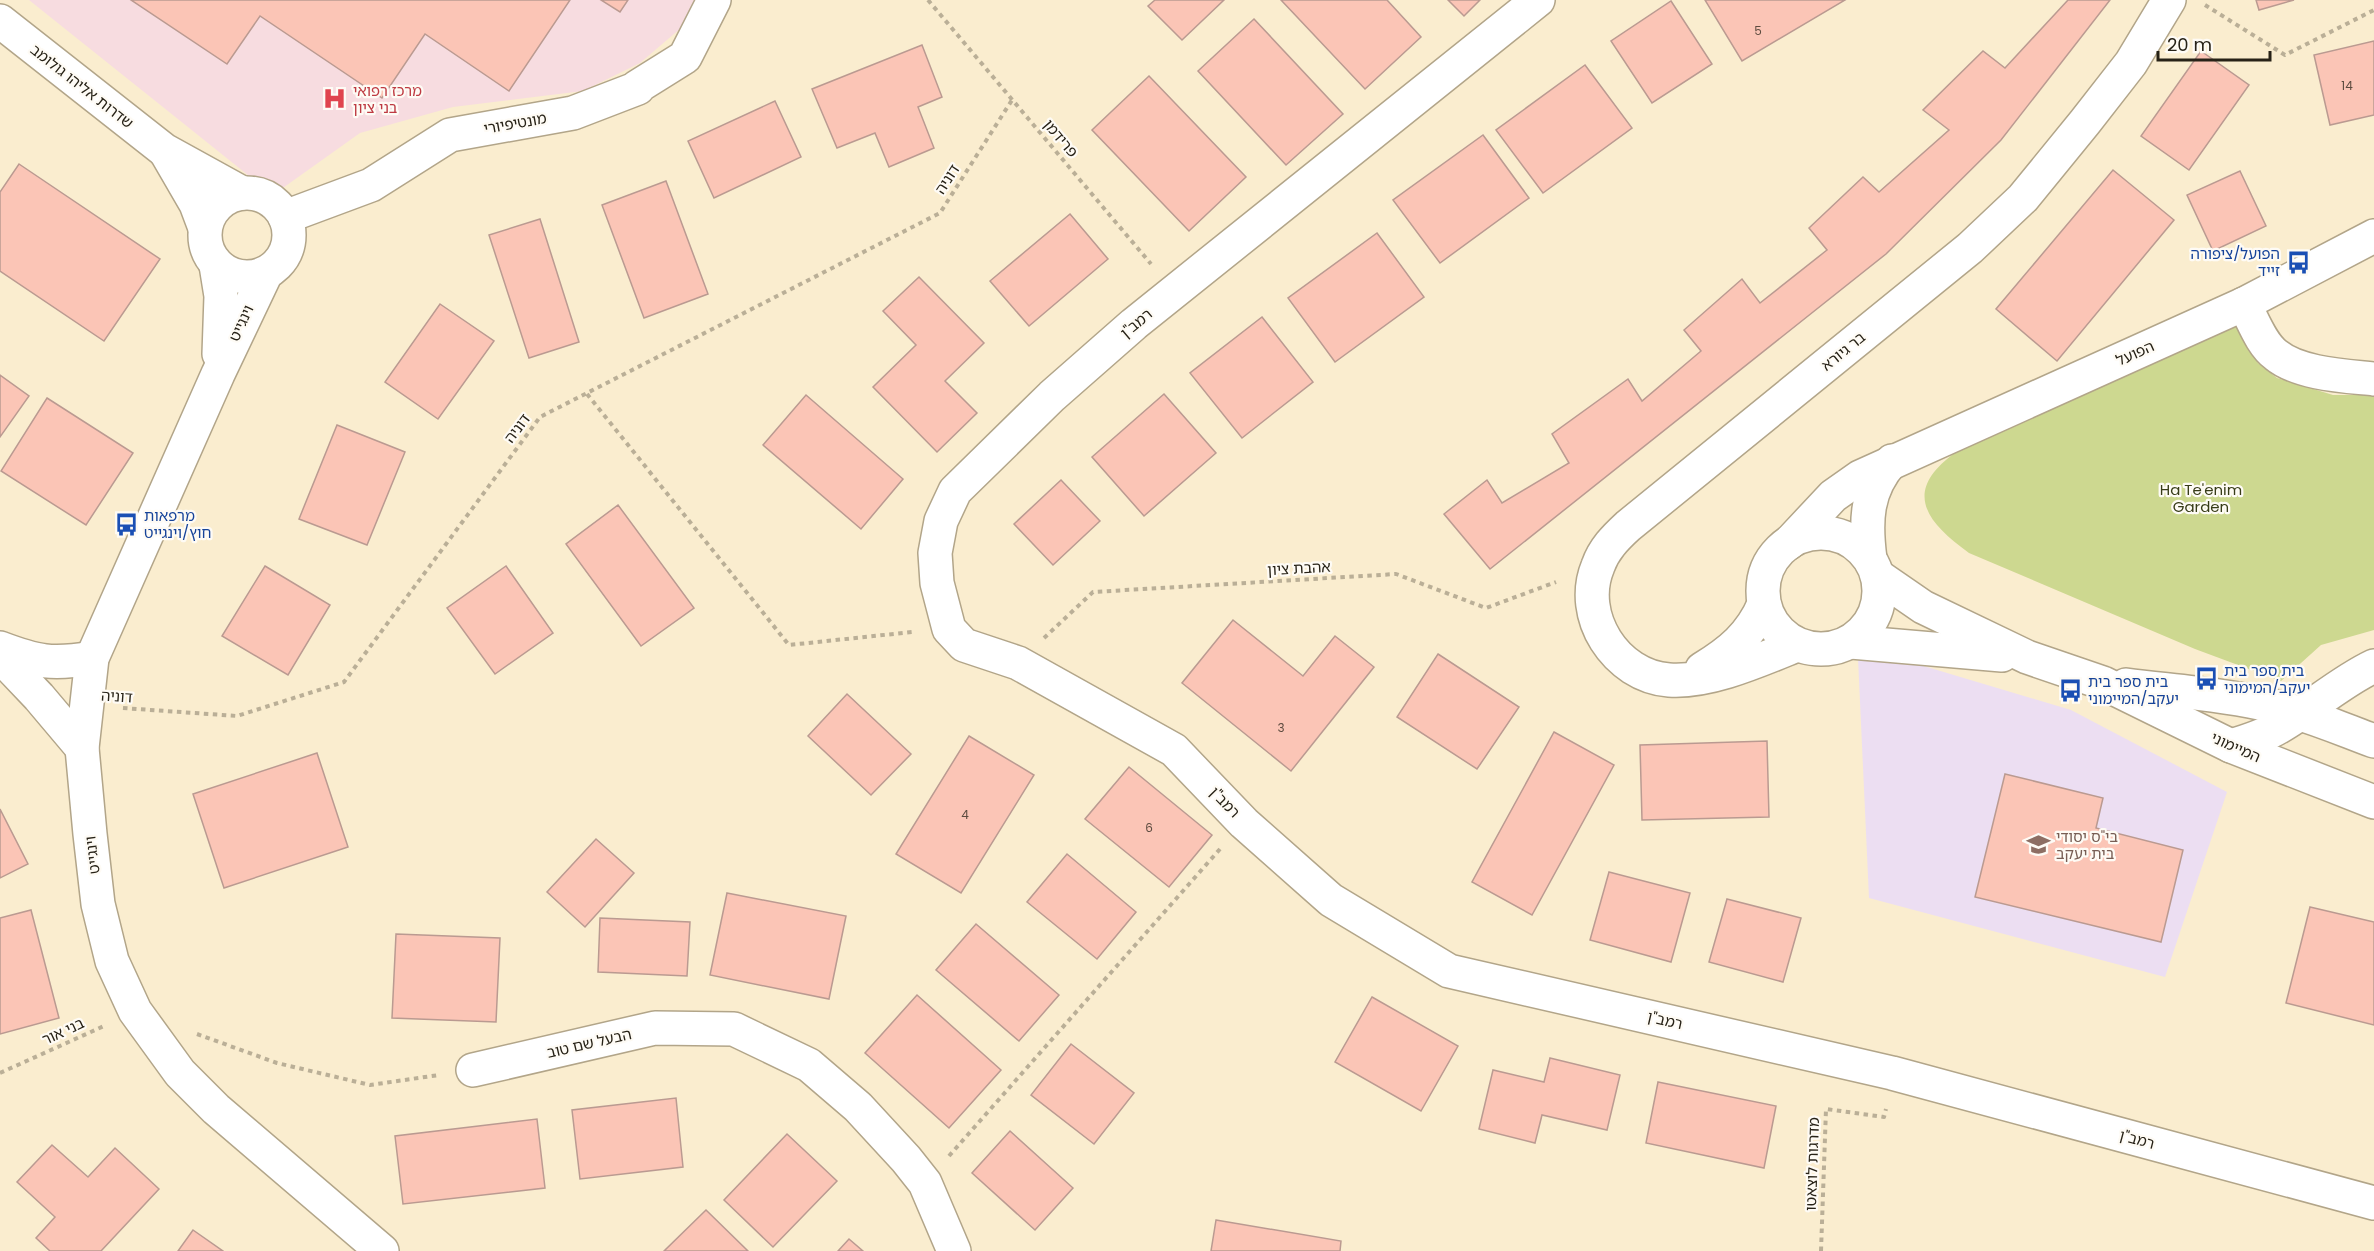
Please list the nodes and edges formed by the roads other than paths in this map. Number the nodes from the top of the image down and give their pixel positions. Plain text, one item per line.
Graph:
1 (714, 0) edge
2 (1538, 0) edge
3 (2169, 0) edge
4 (0, 21) edge
5 (164, 150) junction
6 (242, 193) junction
7 (285, 217) junction
8 (205, 228) junction
9 (2374, 236) edge
10 (216, 265) junction
11 (266, 273) junction
12 (2244, 304) junction
13 (218, 374) junction
14 (2374, 379) edge
15 (1892, 461) junction
16 (1789, 543) junction
17 (1874, 567) junction
18 (1764, 604) junction
19 (1851, 642) junction
20 (1797, 645) junction
21 (0, 648) edge
22 (0, 656) edge
23 (2027, 657) junction
24 (92, 658) junction
25 (2374, 666) edge
26 (1669, 680) junction
27 (2103, 683) junction
28 (2301, 713) junction
29 (2374, 741) edge
30 (2231, 746) junction
31 (82, 748) junction
32 (2374, 802) edge
33 (473, 1070) road end
34 (2374, 1203) edge
35 (382, 1251) edge
36 (954, 1251) edge

1 - 7 street, מונטיפיורי
2 - 34 street, רמב"ן
3 - 26 street, בר גיורא
4 - 5 street, שדרות אליהו גולומב
5 - 6 street, שדרות אליהו גולומב
5 - 8 street, שדרות אליהו גולומב
6 - 7 street
6 - 8 street
7 - 11 street
8 - 10 street
9 - 12 street, הפועל
10 - 11 street
10 - 13 street, וינגייט
11 - 13 street, וינגייט
12 - 14 street
12 - 15 street, הפועל
13 - 24 street, וינגייט
15 - 16 street, הפועל
15 - 17 street
16 - 17 street
16 - 18 street
17 - 19 street
17 - 23 street, המיימוני
18 - 20 street
18 - 26 street
19 - 20 street
19 - 23 street, המיימוני
20 - 26 street, בר גיורא
21 - 24 street
22 - 31 street
23 - 27 street, המיימוני
24 - 31 street, וינגייט
25 - 28 street
27 - 28 street, המיימוני
27 - 30 street, המיימוני
28 - 29 street, המיימוני
28 - 30 street
30 - 32 street, המיימוני
31 - 35 street, וינגייט
33 - 36 street, הבעל שם טוב

